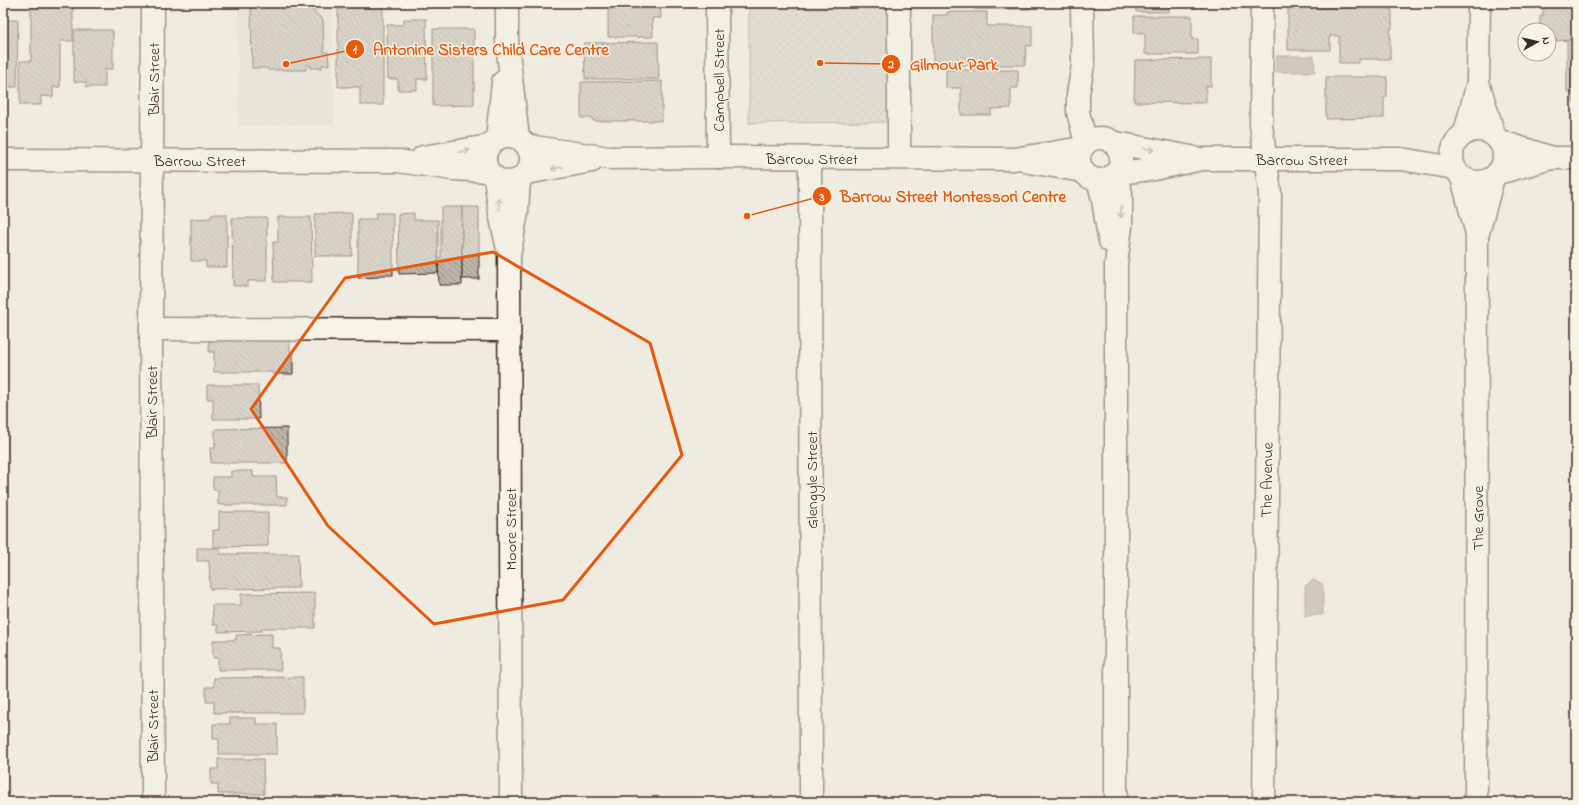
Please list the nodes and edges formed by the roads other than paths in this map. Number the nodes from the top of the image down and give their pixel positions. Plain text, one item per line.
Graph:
1 (153, 3) edge
2 (507, 3) edge
3 (717, 3) edge
4 (899, 3) edge
5 (1082, 3) edge
6 (1262, 3) edge
7 (1479, 3) edge
8 (507, 43) junction
9 (1478, 82) junction
10 (1497, 138) junction
11 (1459, 139) junction
12 (493, 142) junction
13 (523, 142) junction
14 (1095, 143) junction
15 (718, 157) junction
16 (609, 158) junction
17 (810, 158) junction
18 (899, 158) junction
19 (1552, 158) junction
20 (1576, 158) edge
21 (1014, 159) junction
22 (1202, 159) junction
23 (1265, 159) junction
24 (1401, 159) junction
25 (3, 160) edge
26 (152, 160) junction
27 (398, 161) junction
28 (1458, 173) junction
29 (492, 174) junction
30 (1103, 175) junction
31 (522, 176) junction
32 (1496, 176) junction
33 (1477, 234) junction
34 (509, 256) junction
35 (151, 329) junction
36 (509, 330) junction
37 (153, 802) edge
38 (511, 802) edge
39 (811, 802) edge
40 (1116, 802) edge
41 (1264, 802) edge
42 (1476, 802) edge

1 - 26 street, Blair Street
2 - 8 street
3 - 15 street, Campbell Street
4 - 18 street
5 - 14 street
6 - 23 street, The Avenue
7 - 9 street
8 - 12 street
8 - 13 street
9 - 10 street
9 - 11 street
10 - 11 street
10 - 19 street
10 - 32 street
11 - 24 street, Barrow Street
11 - 28 street
12 - 13 street
27 -> 12 street, Barrow Street
12 - 29 street
13 - 16 street, Barrow Street
13 - 31 street
14 - 21 street, Barrow Street
14 -> 22 street, Barrow Street
14 - 30 street
14 - 30 street
15 - 16 street, Barrow Street
15 - 17 street, Barrow Street
16 -> 31 street, Barrow Street
17 - 18 street, Barrow Street
17 - 39 street, Glengyle Street
18 - 21 street, Barrow Street
19 - 20 street
19 - 32 street
21 - 30 street, Barrow Street
22 - 23 street, Barrow Street
22 - 30 street, Barrow Street
23 - 24 street, Barrow Street
23 - 41 street, The Avenue
24 - 28 street, Barrow Street
25 - 26 street, Barrow Street
26 - 27 street, Barrow Street
26 - 35 street, Blair Street
27 - 29 street, Barrow Street
28 - 32 street
28 - 33 street, The Grove
29 - 31 street
34 -> 29 street, Moore Street
30 - 40 street
31 - 34 street, Moore Street
32 - 33 street, The Grove
33 - 42 street, The Grove
34 - 36 street, Moore Street
35 - 36 street
35 - 37 street, Blair Street
36 - 38 street, Moore Street

